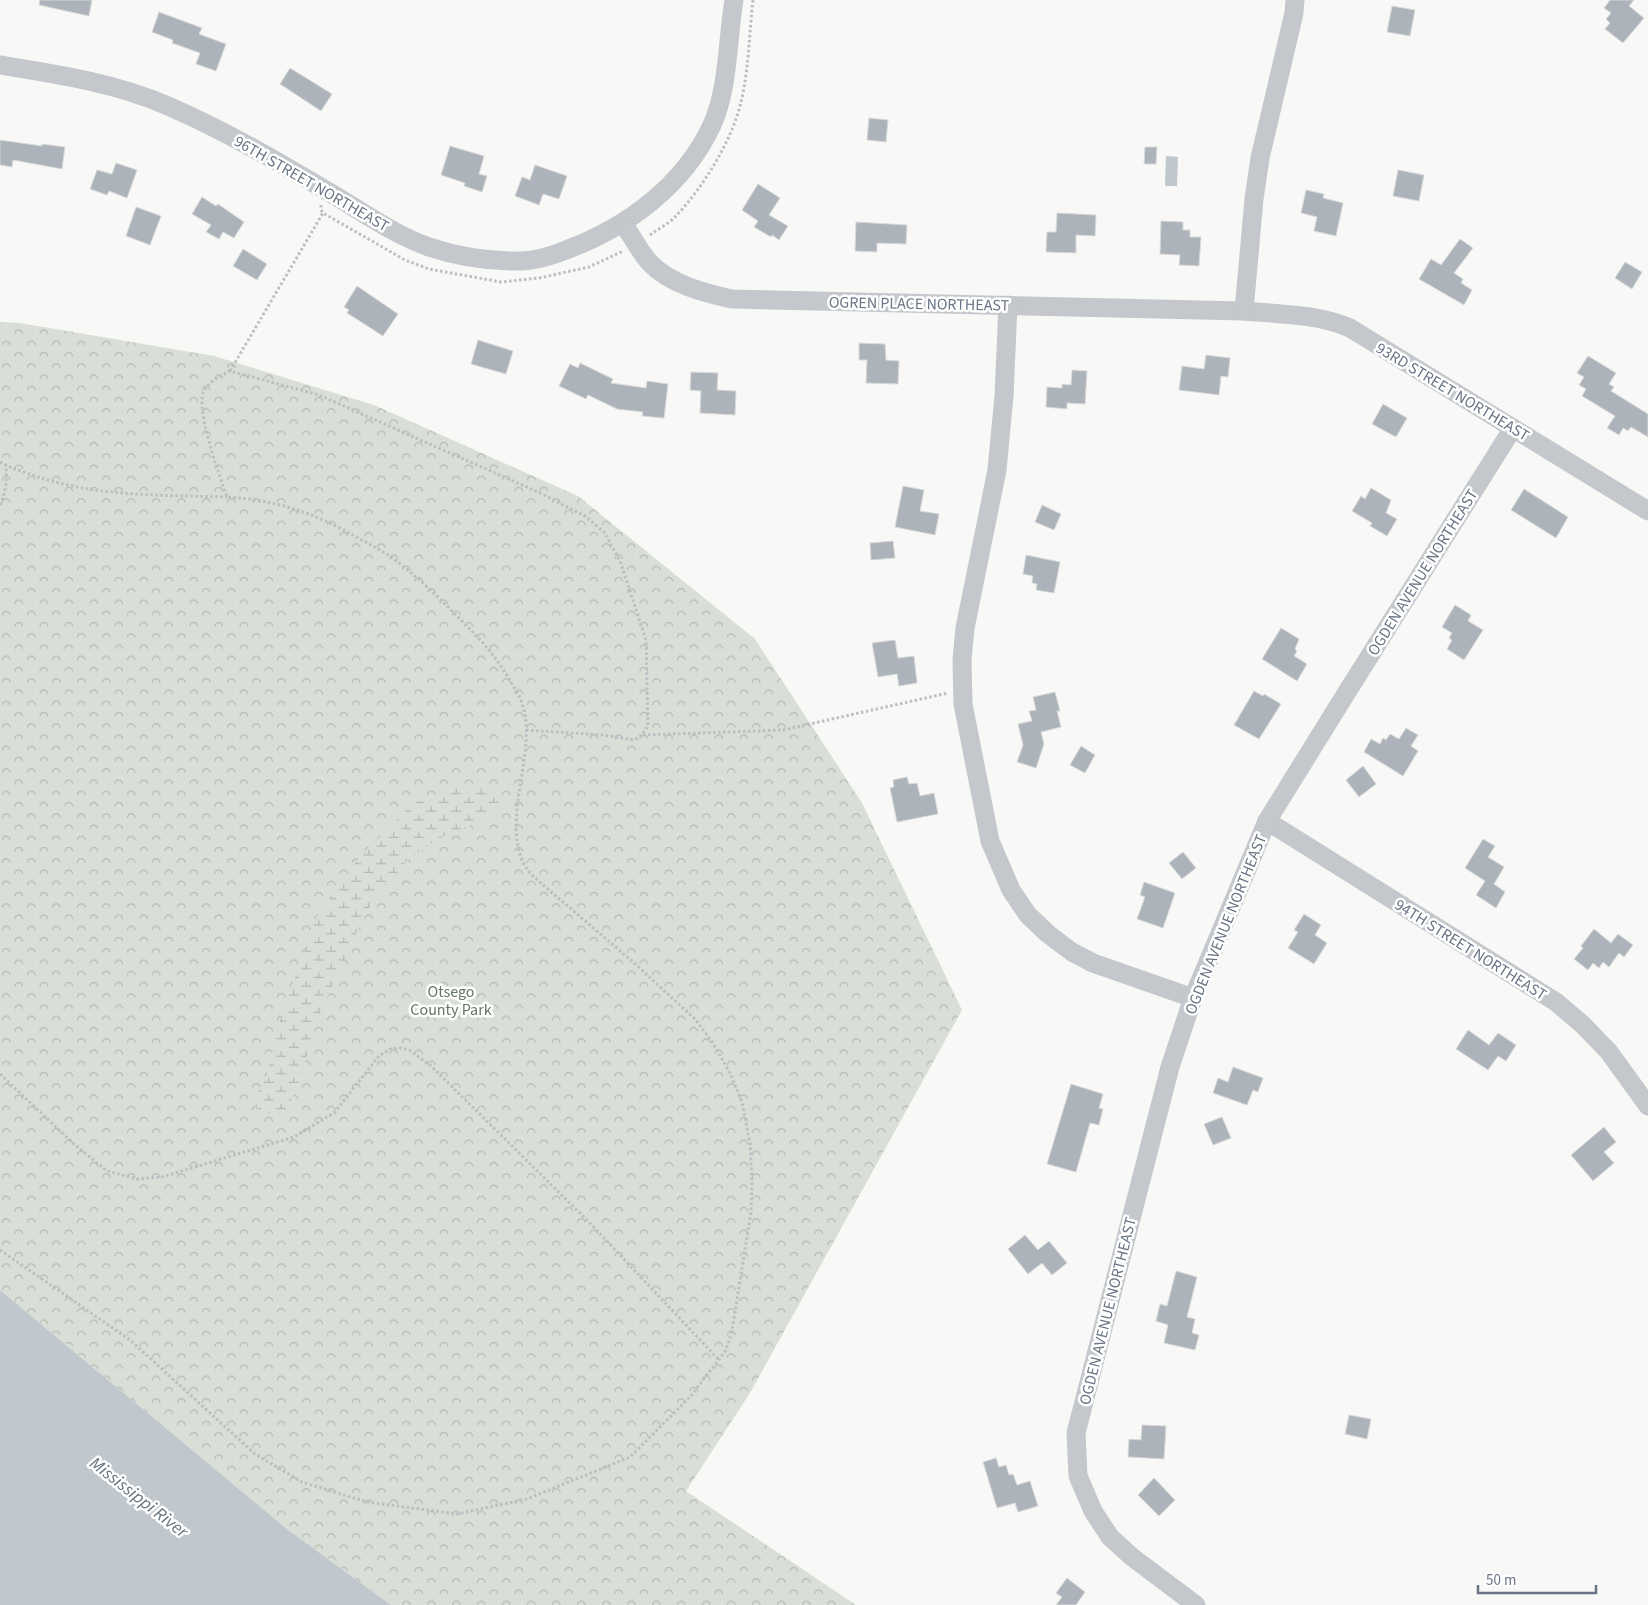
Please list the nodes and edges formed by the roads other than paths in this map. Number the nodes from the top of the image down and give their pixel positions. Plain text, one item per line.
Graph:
1 (734, 0) edge
2 (1295, 0) edge
3 (0, 65) edge
4 (624, 223) junction
5 (1008, 305) junction
6 (1244, 311) junction
7 (1513, 428) junction
8 (1648, 511) edge
9 (1268, 821) junction
10 (1193, 998) junction
11 (1648, 1106) edge
12 (1196, 1605) edge

1 - 4 street, 96TH STREET NORTHEAST
2 - 6 street
3 - 4 street, 96TH STREET NORTHEAST
4 - 5 street, OGREN PLACE NORTHEAST
5 - 6 street, OGREN PLACE NORTHEAST
5 - 10 street
6 - 7 street, 93RD STREET NORTHEAST
7 - 8 street, 93RD STREET NORTHEAST
7 - 9 street, OGDEN AVENUE NORTHEAST
9 - 10 street, OGDEN AVENUE NORTHEAST
9 - 11 street, 94TH STREET NORTHEAST
10 - 12 street, OGDEN AVENUE NORTHEAST

